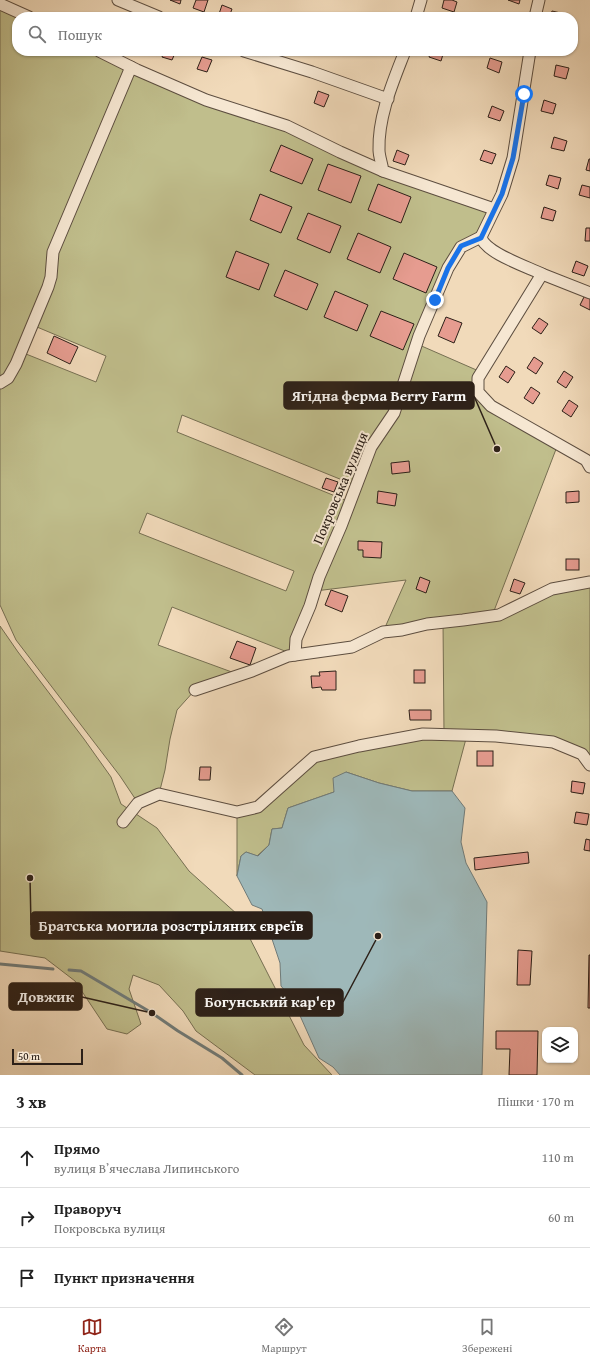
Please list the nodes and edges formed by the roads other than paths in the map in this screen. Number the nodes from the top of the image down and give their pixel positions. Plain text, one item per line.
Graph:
1 (118, 0) edge
2 (421, 0) edge
3 (538, 0) edge
4 (0, 4) edge
5 (18, 12) edge
6 (147, 12) edge
7 (417, 12) edge
8 (536, 12) edge
9 (109, 56) edge
10 (260, 56) edge
11 (403, 56) edge
12 (529, 56) edge
13 (131, 67) junction
14 (388, 99) junction
15 (383, 171) junction
16 (494, 209) junction
17 (481, 238) junction
18 (542, 274) junction
19 (590, 293) edge
20 (0, 383) edge
21 (590, 467) edge
22 (590, 582) edge
23 (295, 655) junction
24 (195, 690) dead end
25 (590, 765) edge
26 (124, 822) dead end

1 - 6 street
2 - 7 street
3 - 8 street
4 - 5 street
9 - 13 street
10 - 14 street
11 - 14 street
12 - 16 street
13 - 15 street
13 - 20 street
14 - 15 street
15 - 16 street
16 - 17 street
17 - 18 street
17 - 23 street, Покровська вулиця
18 - 19 street
18 - 21 street
22 - 23 street
23 - 24 street
25 - 26 street

